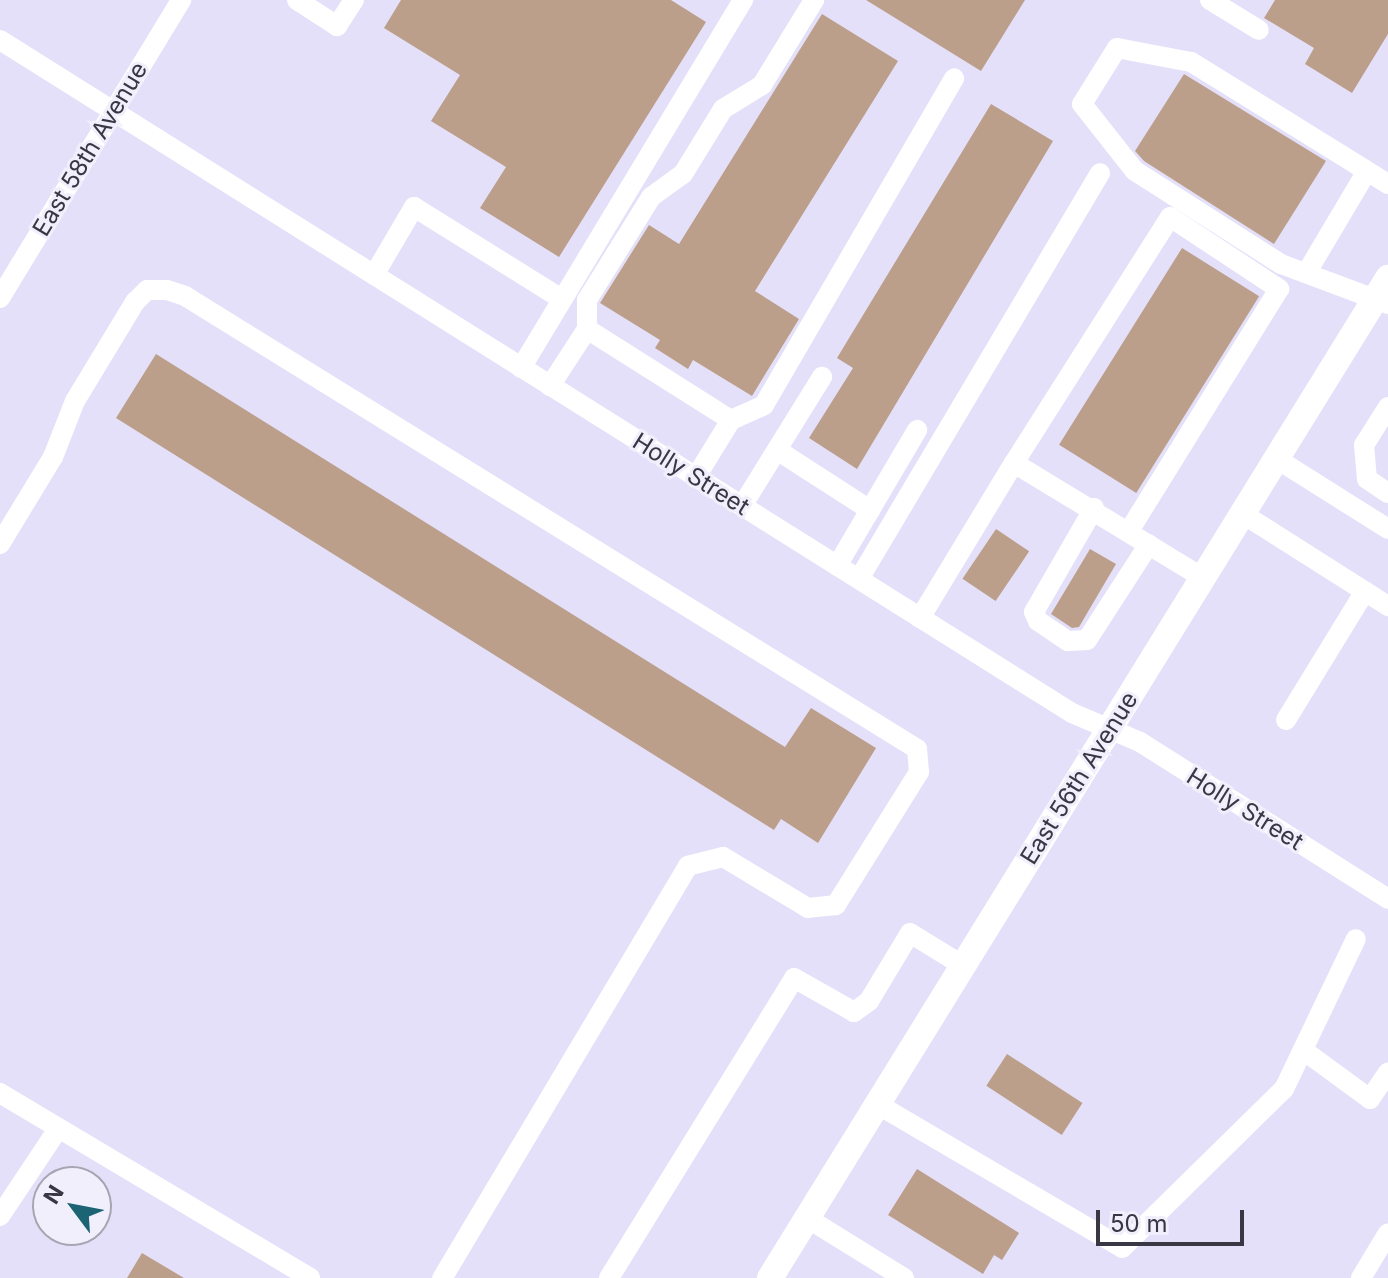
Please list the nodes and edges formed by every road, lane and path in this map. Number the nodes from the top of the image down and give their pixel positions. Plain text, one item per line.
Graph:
1 (181, 0) edge
2 (297, 0) edge
3 (354, 0) edge
4 (743, 0) edge
5 (814, 0) edge
6 (1210, 0) edge
7 (1259, 30) dead end
8 (0, 40) edge
9 (954, 78) dead end
10 (112, 111) junction
11 (1367, 171) junction
12 (1100, 173) dead end
13 (1388, 184) edge
14 (1307, 272) junction
15 (374, 275) junction
16 (1384, 293) edge
17 (0, 298) edge
18 (562, 299) junction
19 (587, 329) junction
20 (521, 368) junction
21 (822, 377) dead end
22 (550, 386) junction
23 (1388, 407) edge
24 (731, 420) junction
25 (917, 430) dead end
26 (777, 450) junction
27 (1277, 459) junction
28 (1014, 463) junction
29 (696, 477) junction
30 (1388, 493) edge
31 (742, 506) junction
32 (1094, 508) junction
33 (870, 510) junction
34 (1243, 514) junction
35 (1388, 529) edge
36 (1129, 531) junction
37 (0, 544) edge
38 (1149, 544) junction
39 (837, 566) junction
40 (1203, 578) junction
41 (859, 579) junction
42 (1365, 591) junction
43 (1388, 606) edge
44 (920, 618) junction
45 (1286, 720) dead end
46 (1109, 732) junction
47 (1388, 899) edge
48 (1356, 939) dead end
49 (962, 965) junction
50 (1303, 1050) junction
51 (1388, 1072) edge
52 (0, 1093) edge
53 (877, 1104) junction
54 (58, 1129) junction
55 (0, 1216) edge
56 (807, 1218) junction
57 (1388, 1233) edge
58 (310, 1278) edge
59 (442, 1278) edge
60 (609, 1278) edge
61 (770, 1278) edge
62 (904, 1278) edge
63 (1361, 1278) edge

1 - 10 street, East 58th Avenue
2 - 3 street
4 - 18 street
5 - 19 street
6 - 7 street
8 - 10 street, Holly Street
9 - 24 street
10 - 15 street, Holly Street
10 - 17 street, East 58th Avenue
11 - 13 street
11 - 14 street
11 - 14 street
12 - 41 street
14 - 16 street
15 - 18 street
15 - 20 street, Holly Street
16 - 27 main road, East 56th Avenue
18 - 20 street
19 - 22 street
19 - 24 street
20 - 22 street, Holly Street
21 - 26 street
22 - 29 street, Holly Street
23 - 30 street
24 - 29 street
25 - 33 street
26 - 31 street
26 - 33 street
27 - 34 main road, East 56th Avenue
27 - 35 street
28 - 32 street
28 - 36 street
28 - 44 street
29 - 31 street, Holly Street
31 - 39 street, Holly Street
32 - 36 street
32 - 38 street
33 - 39 street
34 - 40 main road, East 56th Avenue
34 - 42 street
36 - 38 street
37 - 59 street
38 - 40 street
39 - 41 street, Holly Street
40 - 46 main road, East 56th Avenue
41 - 44 street, Holly Street
42 - 43 street
42 - 45 street
44 - 46 street, Holly Street
46 - 47 street, Holly Street
46 - 49 main road, East 56th Avenue
48 - 50 street
49 - 53 main road, East 56th Avenue
49 - 60 street
50 - 51 street
50 - 53 street
52 - 54 street
53 - 56 main road, East 56th Avenue
54 - 55 street
54 - 58 street
56 - 61 main road, East 56th Avenue
56 - 62 street
57 - 63 street

